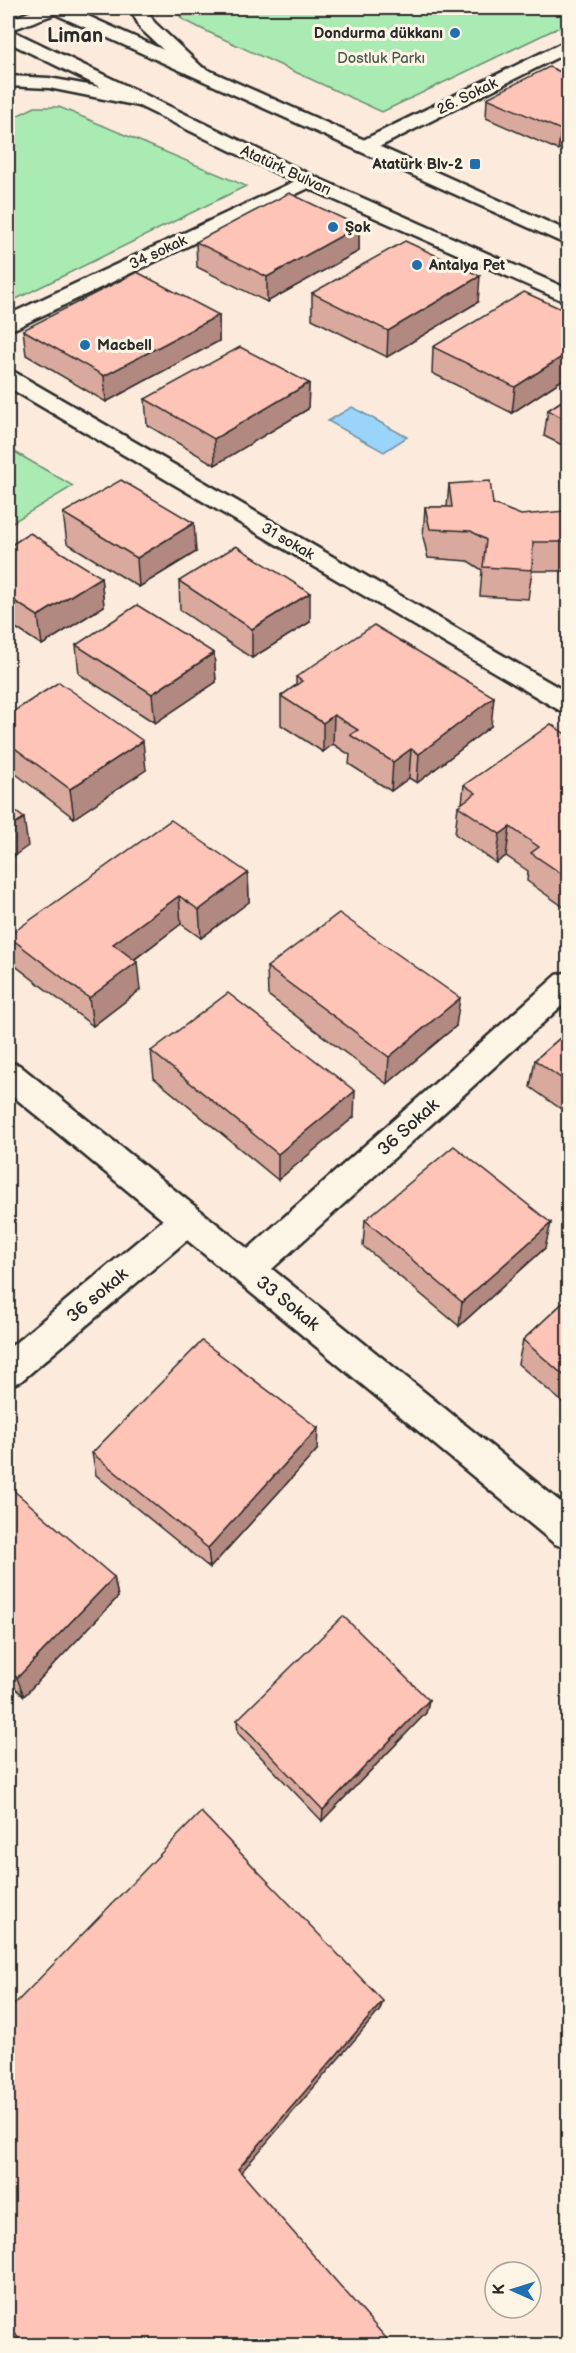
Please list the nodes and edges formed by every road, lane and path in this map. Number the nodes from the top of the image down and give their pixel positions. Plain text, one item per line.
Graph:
1 (56, 8) edge
2 (138, 8) edge
3 (8, 26) edge
4 (8, 35) edge
5 (568, 45) edge
6 (195, 70) junction
7 (8, 81) edge
8 (139, 100) junction
9 (366, 146) junction
10 (308, 181) junction
11 (568, 238) edge
12 (568, 297) edge
13 (8, 323) edge
14 (8, 378) edge
15 (568, 704) edge
16 (568, 983) edge
17 (8, 1074) edge
18 (186, 1220) junction
19 (248, 1270) junction
20 (8, 1370) edge
21 (568, 1531) edge

1 - 3 street
1 - 6 street
2 - 6 street
4 - 8 street, Atatürk Bulvarı
5 - 9 street, 26. Sokak
6 - 9 street
7 - 8 street
8 - 10 street, Atatürk Bulvarı
9 - 11 street
10 - 12 street, Atatürk Bulvarı
10 - 13 street, 34 sokak
14 - 15 street, 31 sokak
16 - 19 street, 36 Sokak
17 - 18 street, 33 Sokak
18 - 19 street, 33 Sokak
18 - 20 street, 36 sokak
19 - 21 street, 33 Sokak

